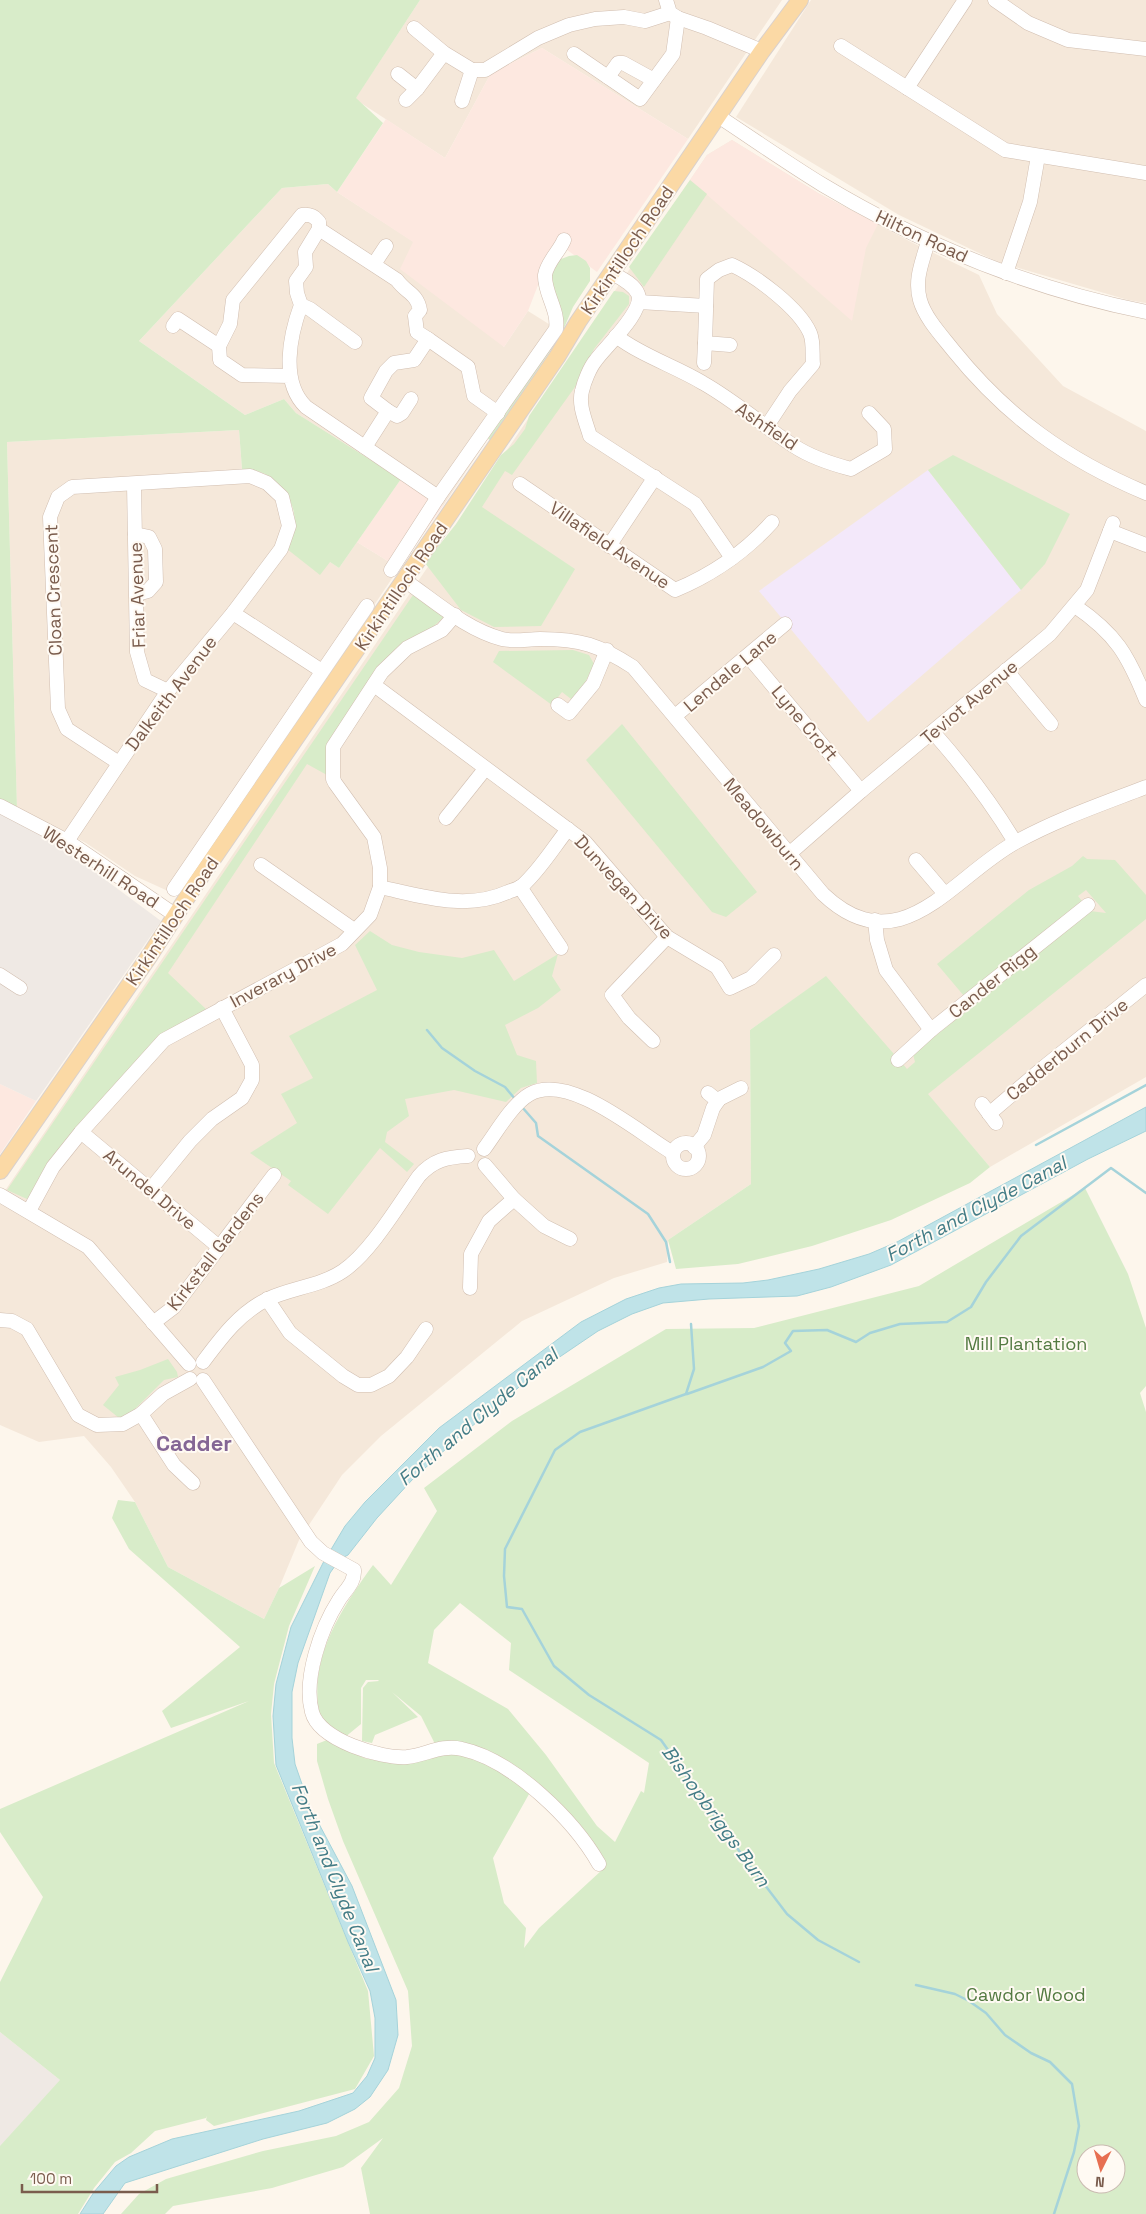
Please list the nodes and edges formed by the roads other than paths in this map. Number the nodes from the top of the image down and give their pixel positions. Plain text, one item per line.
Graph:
1 (800, 0) edge
2 (965, 0) edge
3 (995, 0) edge
4 (671, 10) edge
5 (414, 28) dead end
6 (841, 46) dead end
7 (1146, 50) edge
8 (762, 51) junction
9 (444, 53) junction
10 (574, 54) dead end
11 (472, 70) junction
12 (398, 74) dead end
13 (608, 77) junction
14 (654, 80) junction
15 (907, 88) junction
16 (417, 89) junction
17 (406, 100) dead end
18 (462, 101) dead end
19 (718, 116) junction
20 (1038, 156) junction
21 (1146, 173) edge
22 (318, 229) junction
23 (564, 240) dead end
24 (928, 241) junction
25 (386, 246) dead end
26 (374, 264) junction
27 (612, 272) junction
28 (1006, 273) junction
29 (639, 302) junction
30 (301, 305) junction
31 (706, 306) junction
32 (1146, 312) edge
33 (173, 326) dead end
34 (616, 336) junction
35 (428, 339) junction
36 (355, 342) dead end
37 (705, 343) junction
38 (730, 344) dead end
39 (219, 346) junction
40 (704, 363) dead end
41 (290, 376) junction
42 (411, 398) dead end
43 (388, 410) junction
44 (498, 413) junction
45 (869, 413) dead end
46 (766, 426) junction
47 (365, 447) junction
48 (655, 477) junction
49 (134, 484) junction
50 (520, 484) dead end
51 (1146, 493) edge
52 (438, 497) junction
53 (772, 522) dead end
54 (135, 534) junction
55 (1146, 545) edge
56 (609, 546) junction
57 (281, 548) joint
58 (732, 558) junction
59 (391, 570) dead end
60 (404, 580) junction
61 (137, 594) junction
62 (367, 606) dead end
63 (1075, 606) junction
64 (233, 613) junction
65 (455, 615) junction
66 (785, 624) dead end
67 (607, 650) junction
68 (748, 656) junction
69 (1006, 670) junction
70 (322, 671) junction
71 (374, 685) junction
72 (1143, 685) edge
73 (168, 691) junction
74 (1146, 700) edge
75 (558, 705) dead end
76 (675, 716) junction
77 (1051, 724) dead end
78 (934, 732) junction
79 (119, 763) junction
80 (485, 768) junction
81 (1146, 787) edge
82 (861, 791) junction
83 (0, 806) edge
84 (446, 818) dead end
85 (568, 829) junction
86 (67, 841) junction
87 (1015, 842) junction
88 (789, 854) junction
89 (916, 860) dead end
90 (261, 865) dead end
91 (380, 887) junction
92 (520, 887) junction
93 (174, 889) dead end
94 (946, 894) junction
95 (1088, 905) dead end
96 (175, 915) junction
97 (875, 920) junction
98 (354, 930) junction
99 (667, 937) junction
100 (561, 948) dead end
101 (774, 956) dead end
102 (0, 975) edge
103 (1146, 984) edge
104 (20, 988) dead end
105 (222, 1008) junction
106 (931, 1030) junction
107 (653, 1041) dead end
108 (898, 1060) dead end
109 (741, 1088) dead end
110 (989, 1114) dead end
111 (81, 1132) junction
112 (694, 1146) junction
113 (484, 1150) junction
114 (673, 1153) junction
115 (468, 1156) junction
116 (485, 1165) junction
117 (0, 1171) edge
118 (274, 1175) dead end
119 (150, 1190) junction
120 (0, 1195) edge
121 (514, 1199) junction
122 (29, 1211) junction
123 (570, 1239) dead end
124 (219, 1247) junction
125 (470, 1288) dead end
126 (268, 1299) junction
127 (0, 1320) edge
128 (153, 1323) junction
129 (426, 1329) dead end
130 (203, 1362) junction
131 (188, 1364) junction
132 (196, 1379) junction
133 (141, 1414) junction
134 (193, 1482) dead end
135 (598, 1864) dead end

1 - 8 main road, Kirkintilloch Road
2 - 15 street
3 - 7 street
4 - 8 street
4 - 11 street
4 - 14 street
5 - 9 street
6 - 15 street
8 - 19 main road, Kirkintilloch Road
9 - 11 street
9 - 16 street
10 - 13 street
11 - 18 street
12 - 16 street
13 - 14 street
13 - 14 street
15 - 20 street
16 - 17 street
19 - 24 street, Hilton Road
19 - 27 main road, Kirkintilloch Road
20 - 21 street
20 - 28 street
22 - 26 street
22 - 30 street
22 - 39 street
23 - 44 street, Kirkintilloch Road
24 - 28 street, Hilton Road
24 - 51 street
25 - 26 street
26 - 35 street
27 - 29 street
27 - 60 main road, Kirkintilloch Road
28 - 32 street, Hilton Road
29 - 31 street
29 - 34 street
30 - 36 street
30 - 41 street
31 - 37 street
31 - 46 street
33 - 39 street
34 - 46 street, Ashfield
34 - 48 street
35 - 43 street
35 - 44 street
37 - 38 street
37 - 40 street
39 - 41 street
41 - 47 street
42 - 43 street
43 - 47 street
44 - 52 street, Kirkintilloch Road
45 - 46 street, Ashfield
47 - 52 street
48 - 56 street
48 - 58 street
49 - 54 street, Friar Avenue
49 - 57 street, Cloan Crescent
49 - 79 street, Cloan Crescent
50 - 56 street, Villafield Avenue
52 - 59 street, Kirkintilloch Road
53 - 58 street, Villafield Avenue
54 - 61 street, Friar Avenue
54 - 61 street
55 - 63 street, Teviot Avenue
56 - 58 street, Villafield Avenue
57 - 64 street, Dalkeith Avenue
60 - 65 street, Meadowburn
60 - 96 main road, Kirkintilloch Road
61 - 73 street, Friar Avenue
62 - 70 street
63 - 69 street, Teviot Avenue
63 - 72 street
64 - 70 street
64 - 73 street, Dalkeith Avenue
65 - 67 street, Meadowburn
65 - 71 street, Inverary Drive
66 - 68 street, Lendale Lane
67 - 75 street
67 - 76 street, Meadowburn
68 - 76 street, Lendale Lane
68 - 82 street, Lyne Croft
69 - 77 street
69 - 78 street, Teviot Avenue
70 - 93 street
71 - 80 street, Dunvegan Drive
71 - 91 street, Inverary Drive
72 - 74 street
73 - 79 street, Dalkeith Avenue
76 - 88 street, Meadowburn
78 - 82 street, Teviot Avenue
78 - 87 street
79 - 86 street, Dalkeith Avenue
80 - 84 street
80 - 85 street, Dunvegan Drive
81 - 87 street, Meadowburn
82 - 88 street, Teviot Avenue
83 - 86 street, Westerhill Road
85 - 92 street
85 - 99 street, Dunvegan Drive
86 - 96 street, Westerhill Road
87 - 94 street, Meadowburn
88 - 97 street, Meadowburn
89 - 94 street
90 - 98 street
91 - 92 street
91 - 98 street, Inverary Drive
92 - 100 street
94 - 97 street, Meadowburn
95 - 106 street, Cander Rigg
96 - 117 main road, Kirkintilloch Road
97 - 106 street
98 - 105 street, Inverary Drive
99 - 101 street, Dunvegan Drive
99 - 107 street
102 - 104 street
103 - 110 street, Cadderburn Drive
105 - 111 street, Inverary Drive
105 - 119 street
106 - 108 street, Cander Rigg
109 - 112 street
111 - 119 street, Arundel Drive
111 - 122 street, Inverary Drive
112 - 114 street
112 - 114 street
113 - 114 street
113 - 115 street
113 - 116 street
115 - 116 street
115 - 126 street
116 - 121 street
118 - 124 street, Kirkstall Gardens
119 - 124 street, Arundel Drive
120 - 122 street
121 - 123 street
121 - 125 street
122 - 128 street
124 - 128 street, Kirkstall Gardens
126 - 129 street
126 - 130 street
127 - 133 street
128 - 131 street
130 - 131 street
130 - 132 street
131 - 132 street
132 - 133 street
132 - 135 street
133 - 134 street

